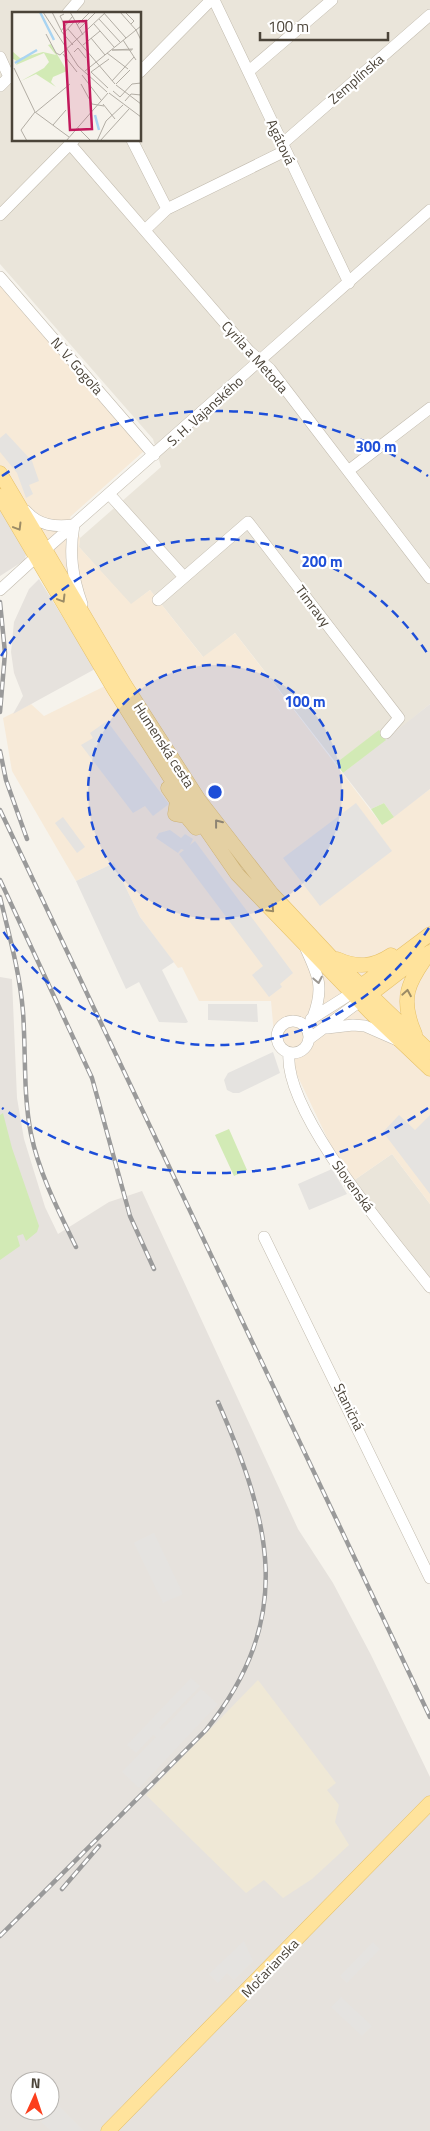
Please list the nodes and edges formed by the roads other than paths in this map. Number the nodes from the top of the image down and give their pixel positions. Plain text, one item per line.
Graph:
1 (80, 0) edge
2 (213, 0) edge
3 (326, 2) edge
4 (69, 12) edge
5 (430, 14) edge
6 (0, 57) edge
7 (141, 71) edge
8 (249, 71) junction
9 (11, 74) edge
10 (0, 86) edge
11 (132, 141) edge
12 (72, 142) edge
13 (284, 147) junction
14 (167, 210) junction
15 (430, 210) edge
16 (0, 215) edge
17 (145, 230) junction
18 (0, 277) edge
19 (349, 283) junction
20 (261, 361) junction
21 (430, 408) edge
22 (154, 455) junction
23 (348, 471) junction
24 (0, 473) edge
25 (110, 495) junction
26 (7, 496) edge
27 (74, 525) junction
28 (41, 554) junction
29 (184, 577) junction
30 (430, 578) edge
31 (0, 590) edge
32 (158, 600) dead end
33 (91, 628) junction
34 (386, 733) dead end
35 (427, 944) edge
36 (305, 945) junction
37 (332, 957) junction
38 (361, 993) junction
39 (313, 1017) junction
40 (302, 1023) junction
41 (327, 1028) junction
42 (309, 1039) junction
43 (411, 1042) junction
44 (430, 1052) edge
45 (289, 1053) junction
46 (430, 1068) edge
47 (264, 1237) dead end
48 (430, 1287) edge
49 (430, 1578) edge
50 (430, 1803) edge
51 (108, 2131) edge

1 - 4 street
2 - 7 street
2 - 8 street, Agátová
3 - 8 street
5 - 13 street, Zemplínska
6 - 9 street
8 - 13 street, Agátová
9 - 10 street
11 - 14 street
12 - 16 street
12 - 17 street, Cyrila a Metoda
13 - 14 street, Zemplínska
13 - 19 street, Agátová
14 - 17 street, Zemplínska
15 - 19 street, S. H. Vajanského
17 - 20 street, Cyrila a Metoda
18 - 22 street, N. V. Gogoľa
19 - 20 street, S. H. Vajanského
20 - 22 street, S. H. Vajanského
20 - 23 street, Cyrila a Metoda
21 - 23 street
22 - 25 street, S. H. Vajanského
23 - 30 street, Cyrila a Metoda
24 - 26 main road, Humenská cesta
25 - 27 street, S. H. Vajanského
25 - 29 street
26 - 27 street
26 - 28 main road, Humenská cesta
27 - 28 street, S. H. Vajanského
27 - 33 street
28 - 31 street, S. H. Vajanského
28 - 33 main road, Humenská cesta
28 -> 36 main road, Humenská cesta
29 - 32 street, Timravy
29 - 34 street, Timravy
37 -> 33 main road, Humenská cesta
35 - 37 main road
35 - 38 main road
43 -> 35 main road
36 - 38 main road, Humenská cesta
36 -> 39 street
37 - 38 main road, Humenská cesta
38 - 39 street
38 - 41 street
38 - 43 main road, Humenská cesta
39 - 40 street
40 - 42 street
40 - 45 street
41 - 42 street
41 - 43 street
42 - 45 street
43 - 44 main road, Humenská cesta
43 - 46 main road, Humenská cesta
45 - 48 street, Slovenská
47 - 49 street, Staničná
50 - 51 main road, Močarianska

